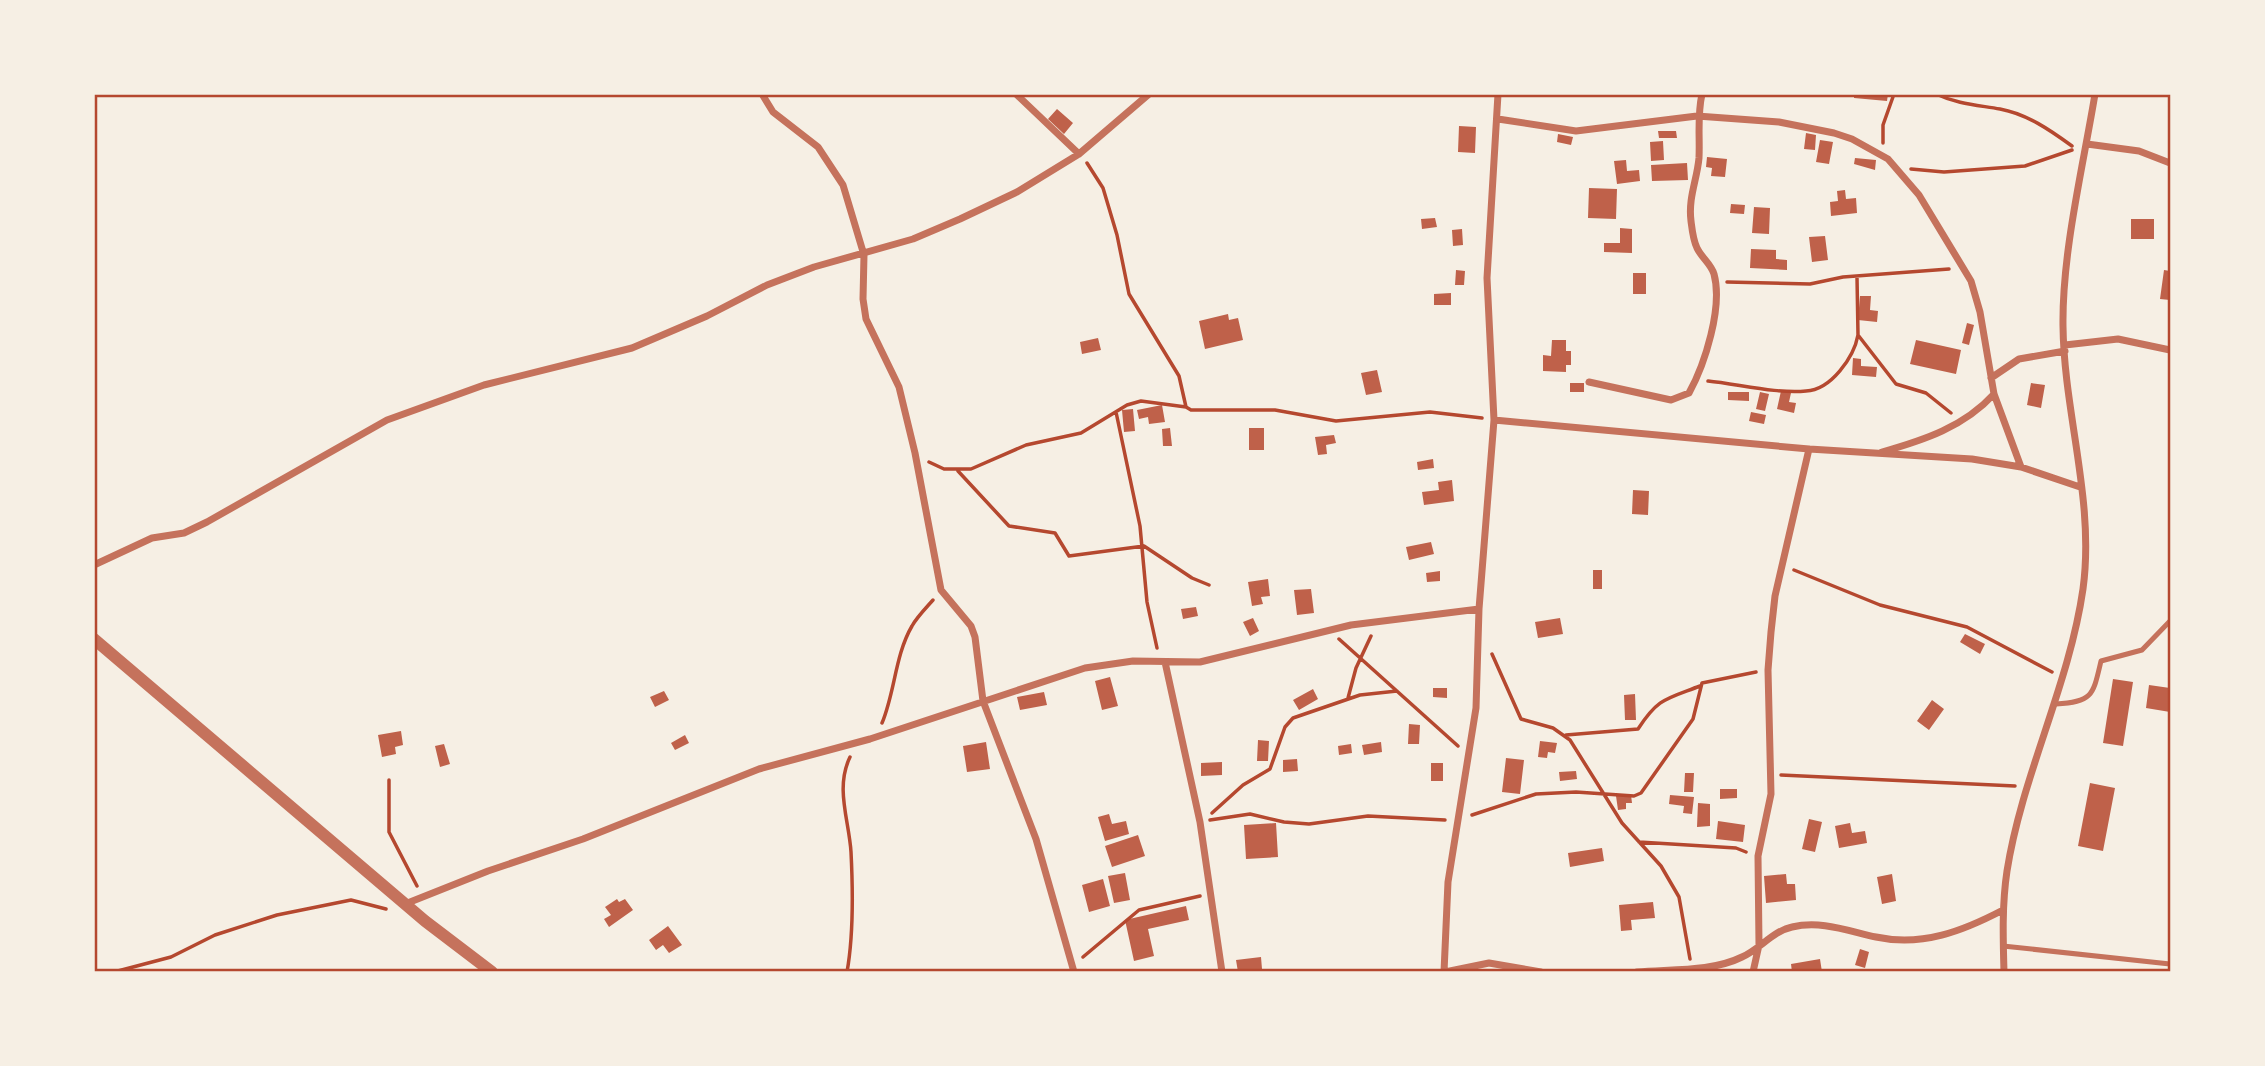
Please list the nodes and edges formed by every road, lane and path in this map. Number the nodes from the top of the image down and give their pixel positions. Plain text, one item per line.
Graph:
1 (762, 94) edge
2 (1016, 94) edge
3 (1149, 94) edge
4 (1498, 94) edge
5 (1702, 94) edge
6 (1894, 94) edge
7 (1936, 94) edge
8 (2095, 94) edge
9 (1697, 116) junction
10 (1498, 119) junction
11 (2087, 144) junction
12 (1079, 154) junction
13 (1888, 159) junction
14 (2171, 163) edge
15 (1900, 170) junction
16 (864, 255) junction
17 (1965, 267) junction
18 (1857, 277) junction
19 (1715, 280) junction
20 (1858, 335) junction
21 (2065, 348) junction
22 (2171, 350) edge
23 (1991, 378) junction
24 (1696, 380) junction
25 (1589, 382) dead end
26 (1994, 394) junction
27 (1186, 407) junction
28 (1116, 412) junction
29 (1494, 421) junction
30 (1959, 423) junction
31 (1809, 449) junction
32 (915, 453) junction
33 (1876, 454) junction
34 (2021, 467) junction
35 (958, 471) junction
36 (2080, 488) junction
37 (1144, 546) junction
38 (94, 565) edge
39 (1782, 565) junction
40 (1209, 585) dead end
41 (941, 590) junction
42 (1479, 609) junction
43 (1378, 621) junction
44 (2171, 621) edge
45 (1479, 627) junction
46 (1329, 630) junction
47 (94, 639) edge
48 (1360, 659) junction
49 (1165, 662) junction
50 (1768, 670) junction
51 (2063, 678) junction
52 (1700, 686) junction
53 (1397, 691) junction
54 (1348, 698) junction
55 (983, 701) junction
56 (2056, 704) junction
57 (1563, 735) junction
58 (870, 739) junction
59 (857, 742) junction
60 (1468, 755) junction
61 (1772, 775) junction
62 (389, 780) dead end
63 (2029, 787) junction
64 (1606, 794) junction
65 (1457, 821) junction
66 (1637, 842) junction
67 (1758, 856) junction
68 (1211, 894) junction
69 (423, 897) junction
70 (405, 904) junction
71 (2003, 909) junction
72 (393, 912) dead end
73 (1759, 945) junction
74 (2003, 946) junction
75 (2171, 964) edge
76 (1691, 967) junction
77 (1074, 969) edge
78 (114, 971) edge
79 (492, 971) edge
80 (847, 971) edge
81 (1222, 971) edge
82 (1445, 971) edge
83 (1541, 971) edge
84 (1637, 971) edge
85 (1753, 971) edge
86 (2004, 971) edge

1 - 16 street
2 - 12 street
3 - 12 street
4 - 10 street
5 - 9 street
6 - 13 path
7 - 15 path
8 - 11 street
9 - 10 street
9 - 13 street
9 - 19 street
10 - 29 street
11 - 14 street
11 - 21 street
12 - 16 street
12 - 27 path
13 - 15 street
15 - 17 street
16 - 32 street
16 - 38 street
17 - 18 path
17 - 23 street
18 - 19 path
18 - 20 path
19 - 24 street
20 - 24 path
20 - 30 path
21 - 22 street
21 - 23 street
21 - 36 street
23 - 26 street
24 - 25 street
26 - 30 street
26 - 34 street
27 - 28 path
27 - 29 path
28 - 35 path
28 - 37 path
29 - 31 street
29 - 42 street
30 - 33 street
31 - 33 street
31 - 39 street
32 - 35 path
32 - 41 street
33 - 34 street
34 - 36 street
35 - 37 path
36 - 51 street
37 - 40 path
37 - 49 path
39 - 50 street
39 - 51 path
41 - 55 street
41 - 58 path
42 - 43 street
42 - 45 street
43 - 46 street
43 - 48 path
44 - 56 lane
45 - 57 path
45 - 60 street
46 - 48 path
46 - 49 street
47 - 70 street
48 - 53 path
48 - 54 path
49 - 55 street
49 - 68 street
50 - 52 path
50 - 61 street
51 - 56 street
52 - 57 path
52 - 64 path
53 - 54 path
53 - 60 path
54 - 65 path
55 - 58 street
55 - 77 street
56 - 63 street
57 - 64 path
58 - 59 street
59 - 69 street
59 - 80 path
60 - 65 street
61 - 63 path
61 - 67 street
62 - 69 path
63 - 71 street
64 - 65 path
64 - 66 path
65 - 82 street
66 - 67 path
66 - 76 path
67 - 73 street
68 - 77 path
68 - 81 street
69 - 70 street
70 - 79 street
71 - 73 street
71 - 74 street
72 - 78 path
73 - 76 street
73 - 85 street
74 - 75 lane
74 - 86 street
76 - 84 street
82 - 83 street

